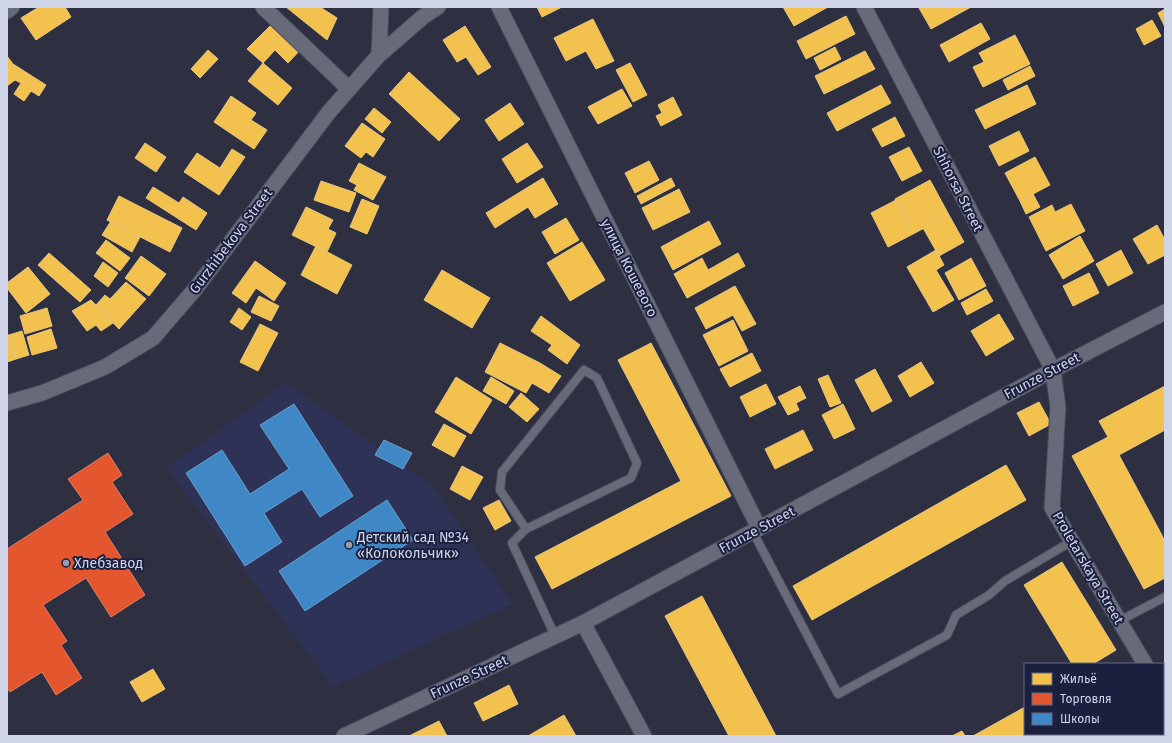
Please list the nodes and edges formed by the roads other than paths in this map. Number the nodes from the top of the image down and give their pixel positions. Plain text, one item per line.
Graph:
1 (12, 7) edge
2 (263, 7) edge
3 (381, 7) edge
4 (438, 7) edge
5 (499, 7) edge
6 (864, 7) edge
7 (7, 11) edge
8 (379, 55) junction
9 (349, 89) junction
10 (1165, 312) edge
11 (1052, 370) junction
12 (7, 403) edge
13 (526, 529) junction
14 (756, 530) junction
15 (1072, 541) junction
16 (1165, 597) edge
17 (1119, 621) junction
18 (583, 623) junction
19 (555, 636) junction
20 (1144, 663) edge
21 (344, 736) edge
22 (644, 736) edge

1 - 7 street
2 - 9 street
3 - 8 street
4 - 8 street, Gurzhibekova Street
5 - 14 street, улица Кошевого
6 - 11 street, Shhorsa Street
8 - 9 street, Gurzhibekova Street
9 - 12 street, Gurzhibekova Street
10 - 11 street, Frunze Street
11 - 14 street, Frunze Street
11 - 15 street, Proletarskaya Street
13 - 13 lane
13 - 19 lane
14 - 15 lane
14 - 18 street, Frunze Street
15 - 17 street, Proletarskaya Street
16 - 17 lane
17 - 20 street, Proletarskaya Street
18 - 19 street, Frunze Street
18 - 22 street
19 - 21 street, Frunze Street

